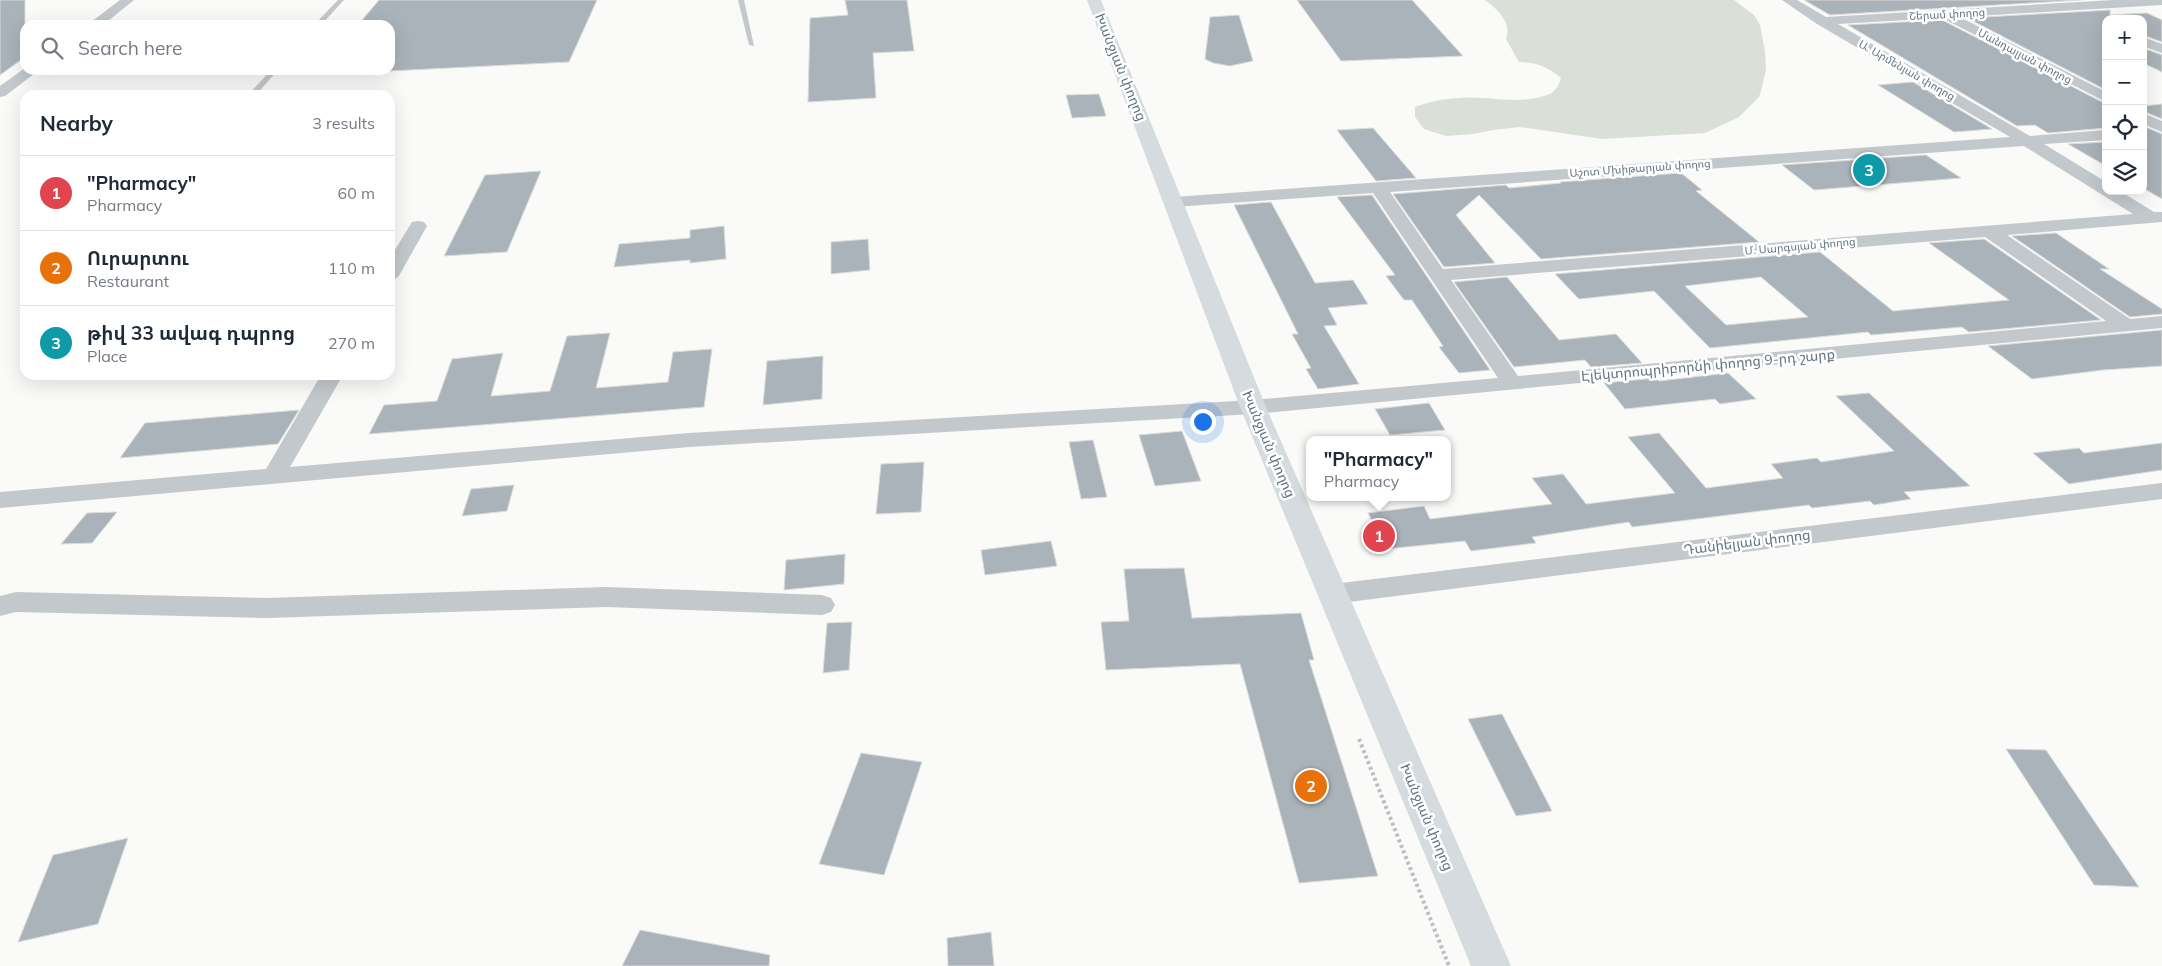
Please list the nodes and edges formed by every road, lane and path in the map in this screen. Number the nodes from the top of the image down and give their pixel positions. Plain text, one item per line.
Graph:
1 (128, 0) edge
2 (341, 0) edge
3 (741, 0) edge
4 (1094, 0) edge
5 (1788, 0) edge
6 (1918, 0) edge
7 (2055, 0) edge
8 (2162, 0) edge
9 (2070, 7) junction
10 (1945, 14) junction
11 (2097, 19) dead end
12 (101, 20) edge
13 (322, 20) edge
14 (1822, 20) junction
15 (2147, 43) edge
16 (752, 45) dead end
17 (2162, 49) edge
18 (25, 75) edge
19 (270, 75) edge
20 (257, 90) edge
21 (0, 93) edge
22 (2102, 96) edge
23 (2147, 120) edge
24 (2162, 129) edge
25 (2147, 131) edge
26 (2102, 134) edge
27 (2026, 140) junction
28 (1378, 187) junction
29 (2102, 188) edge
30 (2114, 195) edge
31 (1174, 202) junction
32 (2156, 218) edge
33 (418, 226) dead end
34 (1989, 231) junction
35 (395, 265) edge
36 (1438, 274) junction
37 (2162, 322) edge
38 (2125, 325) junction
39 (329, 380) edge
40 (1512, 383) junction
41 (1253, 408) junction
42 (274, 475) junction
43 (2162, 491) edge
44 (0, 500) edge
45 (1333, 594) junction
46 (822, 605) dead end
47 (0, 606) edge
48 (1491, 966) edge

1 - 12 street
2 - 13 lane
3 - 16 lane
4 - 31 main road, Խանջյան փողոց
5 - 14 street, Ա. Արմենյան փողոց
6 - 10 street, Մանդալյան փողոց
7 - 9 street
8 - 9 street, Շերամ փողոց
9 - 10 street, Շերամ փողոց
9 - 11 street
10 - 14 street, Շերամ փողոց
10 - 22 street, Մանդալյան փողոց
14 - 27 street, Ա. Արմենյան փողոց
15 - 17 street
18 - 21 street
19 - 20 lane
23 - 24 street
24 - 25 street
26 - 27 street, Աշոտ Մխիթարյան փողոց
27 - 28 street, Աշոտ Մխիթարյան փողոց
27 - 29 street, Ա. Արմենյան փողոց
28 - 31 street, Աշոտ Մխիթարյան փողոց
28 - 36 street
30 - 32 street, Ա. Արմենյան փողոց
31 - 41 main road, Խանջյան փողոց
32 - 34 street, Մ. Սարգսյան փողոց
33 - 35 street
34 - 36 street, Մ. Սարգսյան փողոց
34 - 38 street
36 - 40 street
37 - 38 street, Էլեկտրոպրիբորնի փողոց 9-րդ շարք
38 - 40 street, Էլեկտրոպրիբորնի փողոց 9-րդ շարք
39 - 42 street
40 - 41 street, Էլեկտրոպրիբորնի փողոց 9-րդ շարք
41 - 42 street, Էլեկտրոպրիբորնի փողոց 9-րդ շարք
41 - 45 main road, Խանջյան փողոց
42 - 44 street, Էլեկտրոպրիբորնի փողոց 9-րդ շարք
43 - 45 street, Դանիելյան փողոց
45 - 48 main road, Խանջյան փողոց
46 - 47 street

